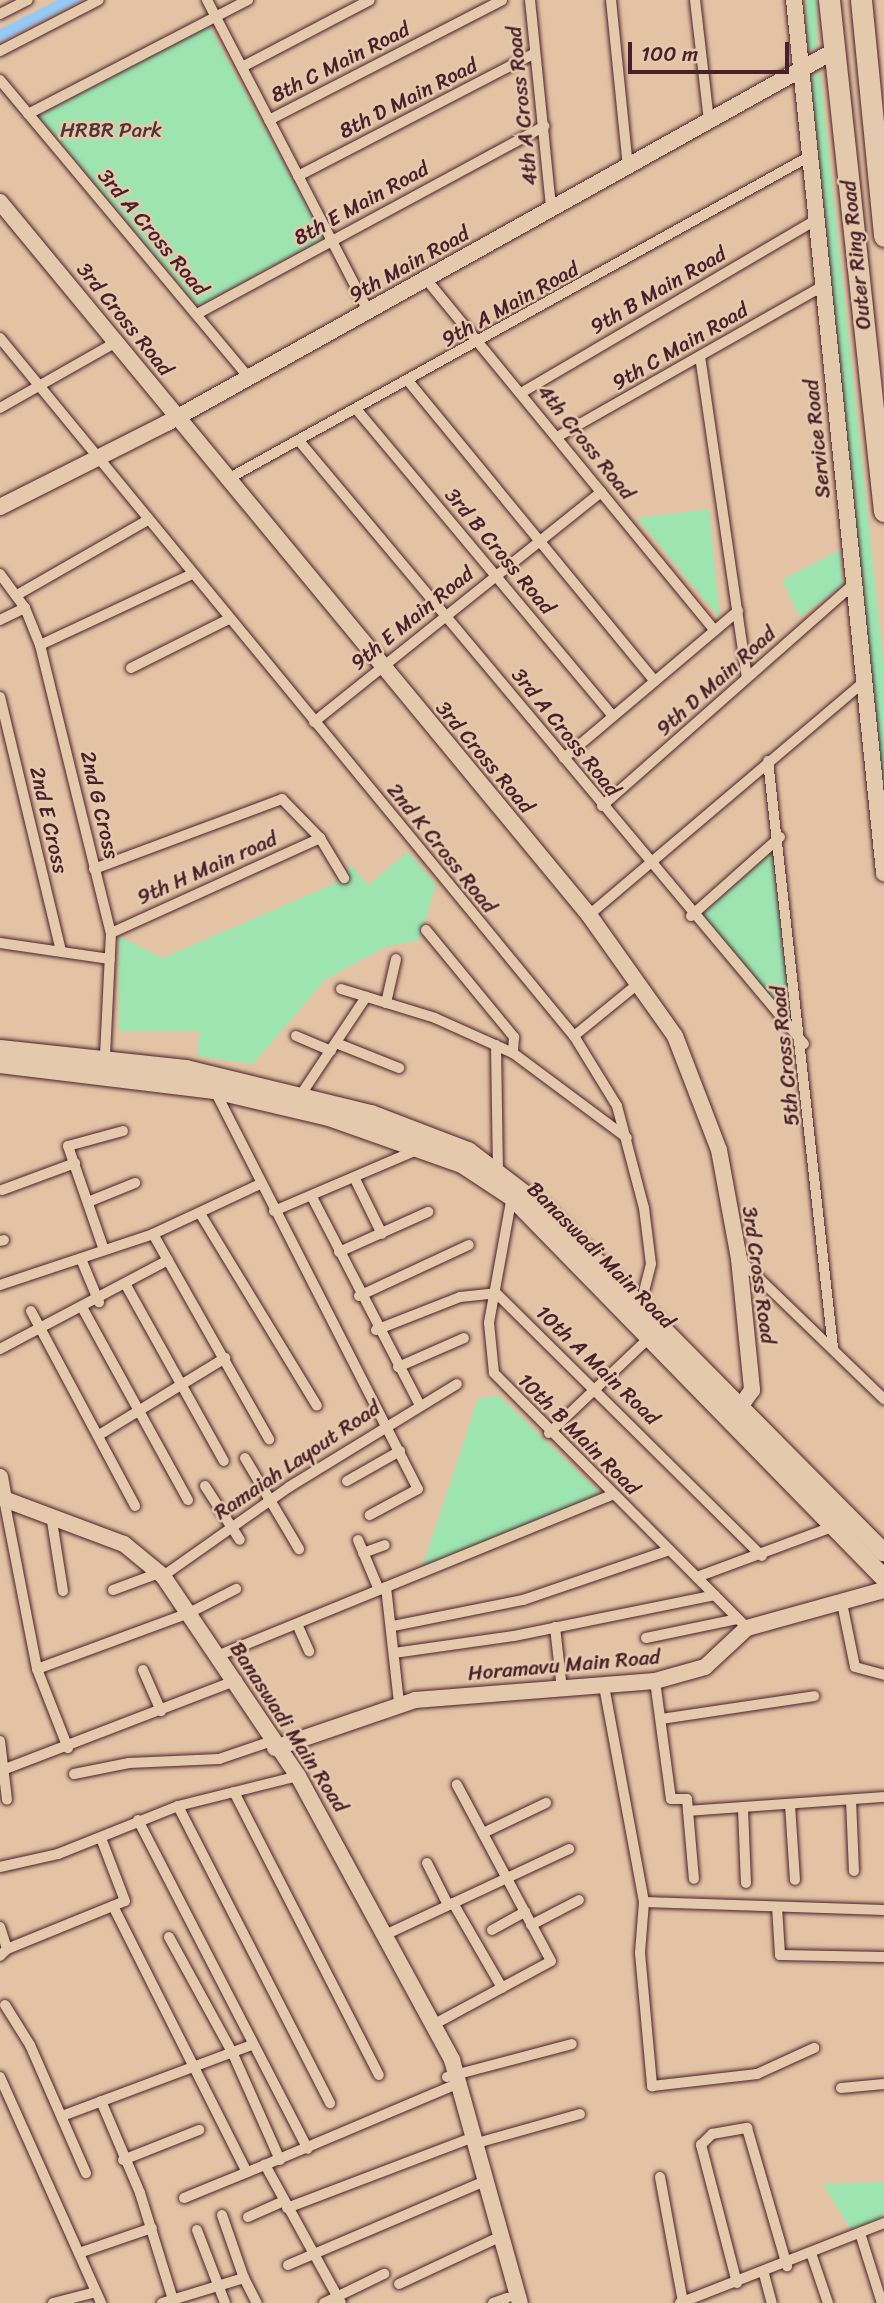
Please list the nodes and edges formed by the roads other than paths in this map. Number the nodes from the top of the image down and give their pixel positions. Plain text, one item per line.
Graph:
1 (28, 0) edge
2 (99, 0) edge
3 (208, 0) edge
4 (248, 0) edge
5 (370, 0) edge
6 (502, 0) edge
7 (530, 0) edge
8 (611, 0) edge
9 (695, 0) edge
10 (794, 0) edge
11 (829, 0) edge
12 (870, 12) edge
13 (0, 15) edge
14 (216, 17) junction
15 (875, 49) edge
16 (0, 51) edge
17 (834, 51) junction
18 (535, 54) junction
19 (242, 67) junction
20 (802, 70) junction
21 (0, 80) edge
22 (28, 114) junction
23 (270, 120) junction
24 (709, 121) junction
25 (544, 126) junction
26 (810, 156) junction
27 (628, 166) junction
28 (298, 176) junction
29 (0, 202) edge
30 (551, 208) junction
31 (816, 220) junction
32 (884, 236) edge
33 (332, 241) junction
34 (426, 279) junction
35 (821, 287) junction
36 (368, 311) junction
37 (197, 314) junction
38 (0, 338) edge
39 (118, 341) junction
40 (480, 344) junction
41 (700, 356) junction
42 (249, 377) junction
43 (410, 382) junction
44 (40, 388) junction
45 (520, 393) junction
46 (0, 408) edge
47 (357, 410) junction
48 (176, 418) junction
49 (556, 437) junction
50 (300, 442) junction
51 (98, 460) junction
52 (226, 480) junction
53 (601, 492) junction
54 (0, 508) edge
55 (884, 511) edge
56 (148, 520) junction
57 (542, 537) junction
58 (0, 574) edge
59 (192, 574) junction
60 (495, 575) junction
61 (854, 584) junction
62 (17, 595) junction
63 (25, 608) junction
64 (738, 611) junction
65 (446, 618) junction
66 (229, 619) junction
67 (0, 620) edge
68 (715, 631) junction
69 (40, 645) junction
70 (131, 668) dead end
71 (383, 668) junction
72 (747, 677) junction
73 (866, 680) junction
74 (655, 681) junction
75 (0, 697) edge
76 (613, 716) junction
77 (314, 722) junction
78 (564, 758) junction
79 (768, 761) junction
80 (602, 806) junction
81 (780, 837) junction
82 (320, 838) junction
83 (648, 863) junction
84 (94, 869) junction
85 (884, 873) edge
86 (344, 878) dead end
87 (589, 915) junction
88 (691, 916) junction
89 (426, 930) dead end
90 (111, 933) junction
91 (0, 943) edge
92 (61, 952) junction
93 (110, 959) junction
94 (396, 959) dead end
95 (639, 983) junction
96 (341, 989) dead end
97 (366, 997) junction
98 (386, 1003) junction
99 (296, 1036) dead end
100 (574, 1036) junction
101 (804, 1044) junction
102 (496, 1045) junction
103 (333, 1047) junction
104 (0, 1049) edge
105 (513, 1053) junction
106 (105, 1057) junction
107 (0, 1064) edge
108 (399, 1068) dead end
109 (215, 1083) junction
110 (300, 1096) junction
111 (123, 1131) dead end
112 (627, 1139) junction
113 (417, 1150) junction
114 (75, 1163) junction
115 (498, 1170) junction
116 (355, 1179) junction
117 (135, 1183) dead end
118 (260, 1184) junction
119 (2, 1190) edge
120 (513, 1190) junction
121 (312, 1197) junction
122 (88, 1202) junction
123 (274, 1211) junction
124 (428, 1212) dead end
125 (201, 1215) junction
126 (153, 1234) junction
127 (382, 1234) junction
128 (469, 1245) dead end
129 (104, 1250) junction
130 (339, 1252) junction
131 (80, 1259) junction
132 (739, 1259) junction
133 (167, 1261) junction
134 (0, 1285) edge
135 (127, 1287) junction
136 (496, 1293) junction
137 (359, 1296) junction
138 (99, 1302) junction
139 (640, 1307) junction
140 (83, 1310) junction
141 (31, 1311) dead end
142 (376, 1330) junction
143 (40, 1332) junction
144 (650, 1336) junction
145 (464, 1338) dead end
146 (833, 1348) junction
147 (0, 1349) edge
148 (225, 1358) junction
149 (398, 1367) junction
150 (457, 1384) dead end
151 (180, 1385) junction
152 (596, 1388) junction
153 (884, 1399) edge
154 (419, 1403) junction
155 (317, 1406) dead end
156 (139, 1411) junction
157 (736, 1414) junction
158 (385, 1425) junction
159 (550, 1433) junction
160 (99, 1435) junction
161 (270, 1439) dead end
162 (400, 1451) junction
163 (245, 1458) dead end
164 (224, 1461) dead end
165 (0, 1477) edge
166 (347, 1482) dead end
167 (205, 1486) dead end
168 (612, 1494) junction
169 (4, 1499) junction
170 (188, 1500) dead end
171 (270, 1500) junction
172 (135, 1506) dead end
173 (51, 1515) junction
174 (370, 1515) dead end
175 (232, 1526) junction
176 (835, 1526) junction
177 (5, 1540) edge
178 (240, 1540) dead end
179 (358, 1540) dead end
180 (385, 1545) dead end
181 (299, 1549) dead end
182 (670, 1550) junction
183 (884, 1552) edge
184 (363, 1553) junction
185 (762, 1556) junction
186 (161, 1575) junction
187 (696, 1577) junction
188 (884, 1578) edge
189 (236, 1588) dead end
190 (383, 1588) junction
191 (113, 1590) dead end
192 (884, 1590) edge
193 (63, 1591) dead end
194 (715, 1595) junction
195 (842, 1603) junction
196 (189, 1613) junction
197 (743, 1623) junction
198 (297, 1624) junction
199 (393, 1626) junction
200 (555, 1628) junction
201 (646, 1638) dead end
202 (309, 1651) dead end
203 (394, 1653) junction
204 (217, 1656) junction
205 (37, 1669) junction
206 (143, 1670) dead end
207 (884, 1675) edge
208 (237, 1681) junction
209 (655, 1681) junction
210 (604, 1686) junction
211 (562, 1689) junction
212 (814, 1696) dead end
213 (400, 1703) junction
214 (160, 1711) junction
215 (661, 1718) junction
216 (0, 1741) edge
217 (273, 1744) junction
218 (68, 1748) junction
219 (2, 1770) edge
220 (74, 1774) dead end
221 (298, 1776) junction
222 (457, 1785) dead end
223 (234, 1792) junction
224 (884, 1797) edge
225 (7, 1800) dead end
226 (852, 1800) junction
227 (546, 1803) dead end
228 (178, 1805) junction
229 (790, 1805) junction
230 (743, 1809) junction
231 (688, 1811) junction
232 (138, 1820) junction
233 (483, 1833) junction
234 (101, 1838) junction
235 (569, 1849) dead end
236 (427, 1863) dead end
237 (0, 1867) edge
238 (854, 1871) dead end
239 (506, 1878) junction
240 (694, 1879) dead end
241 (795, 1880) dead end
242 (746, 1882) dead end
243 (579, 1900) dead end
244 (644, 1902) junction
245 (451, 1904) junction
246 (114, 1906) junction
247 (776, 1908) junction
248 (884, 1910) edge
249 (525, 1912) junction
250 (531, 1925) junction
251 (0, 1927) edge
252 (492, 1930) dead end
253 (387, 1934) junction
254 (169, 1937) dead end
255 (4, 1952) edge
256 (884, 1957) edge
257 (502, 1988) junction
258 (2, 2005) edge
259 (431, 2026) junction
260 (572, 2044) dead end
261 (252, 2045) junction
262 (814, 2048) dead end
263 (233, 2054) junction
264 (196, 2069) junction
265 (379, 2075) dead end
266 (0, 2077) edge
267 (451, 2079) junction
268 (884, 2084) edge
269 (841, 2088) dead end
270 (101, 2101) junction
271 (330, 2103) dead end
272 (580, 2115) dead end
273 (62, 2116) junction
274 (200, 2130) dead end
275 (471, 2141) junction
276 (308, 2149) junction
277 (123, 2160) junction
278 (280, 2160) junction
279 (265, 2165) junction
280 (247, 2172) junction
281 (86, 2173) dead end
282 (660, 2177) dead end
283 (478, 2184) junction
284 (184, 2198) dead end
285 (285, 2205) junction
286 (222, 2215) dead end
287 (248, 2217) dead end
288 (884, 2223) edge
289 (152, 2228) junction
290 (197, 2230) dead end
291 (860, 2233) junction
292 (493, 2240) junction
293 (79, 2253) junction
294 (311, 2254) junction
295 (812, 2256) junction
296 (288, 2265) dead end
297 (787, 2266) junction
298 (384, 2274) dead end
299 (764, 2274) junction
300 (244, 2278) junction
301 (737, 2283) junction
302 (399, 2284) dead end
303 (218, 2287) junction
304 (96, 2292) junction
305 (707, 2298) edge
306 (340, 2300) edge
307 (169, 2302) edge
308 (507, 2302) edge
309 (681, 2302) edge
310 (53, 2303) edge
311 (101, 2303) edge
312 (225, 2303) edge
313 (257, 2303) edge
314 (324, 2303) edge
315 (772, 2303) edge
316 (828, 2303) edge
317 (882, 2303) edge

1 - 13 street
2 - 16 street
3 - 14 street
4 - 14 street
5 - 19 street
6 - 23 street, 8th C Main Road
7 - 18 street, 4th A Cross Road
8 - 27 street
9 - 24 street
10 - 20 street, Service Road
11 - 17 highway, Outer Ring Road
12 - 15 highway, Outer Ring Road
14 - 19 street
14 - 22 street
15 - 32 highway, Outer Ring Road
17 - 20 street, 9th Main Road
17 - 55 highway, Outer Ring Road
18 - 25 street, 4th A Cross Road
18 - 28 street, 8th D Main Road
19 - 23 street
20 - 24 street, 9th Main Road
20 - 26 street, Service Road
21 - 22 street, 3rd A Cross Road
22 - 37 street, 3rd A Cross Road
23 - 28 street
24 - 27 street, 9th Main Road
25 - 30 street, 4th A Cross Road
25 - 33 street, 8th E Main Road
26 - 31 street, Service Road
26 - 40 street, 9th A Main Road
27 - 30 street, 9th Main Road
28 - 33 street
29 - 39 street, 3rd Cross Road
30 - 34 street, 9th Main Road
31 - 35 street, Service Road
31 - 45 street, 9th B Main Road
33 - 36 street
33 - 37 street, 8th E Main Road
34 - 36 street, 9th Main Road
34 - 40 street, 4th Cross Road
35 - 41 street, 9th C Main Road
35 - 61 street, Service Road
36 - 42 street, 9th Main Road
37 - 42 street, 3rd A Cross Road
38 - 44 street, 2nd K Cross Road
39 - 44 street
39 - 48 street, 3rd Cross Road
40 - 43 street, 9th A Main Road
40 - 45 street, 4th Cross Road
41 - 49 street, 9th C Main Road
41 - 64 street
42 - 48 street, 9th Main Road
43 - 47 street, 9th A Main Road
43 - 57 street
44 - 46 street
44 - 51 street, 2nd K Cross Road
45 - 49 street, 4th Cross Road
47 - 50 street, 9th A Main Road
47 - 60 street, 3rd B Cross Road
48 - 51 street, 9th Main Road
48 - 52 street, 3rd Cross Road
49 - 53 street, 4th Cross Road
50 - 52 street, 9th A Main Road
50 - 65 street, 3rd A Cross Road
51 - 54 street, 9th Main Road
51 - 56 street, 2nd K Cross Road
52 - 71 street, 3rd Cross Road
53 - 57 street, 9th E Main Road
53 - 68 street, 4th Cross Road
56 - 59 street, 2nd K Cross Road
56 - 62 street
57 - 60 street, 9th E Main Road
57 - 74 street
58 - 62 street, 2nd G Cross
59 - 66 street, 2nd K Cross Road
59 - 69 street
60 - 65 street, 9th E Main Road
60 - 76 street, 3rd B Cross Road
61 - 72 street, 9th D Main Road
61 - 73 street, Service Road
62 - 63 street, 2nd G Cross
63 - 67 street
63 - 69 street, 2nd G Cross
64 - 68 street
64 - 72 street
65 - 71 street, 9th E Main Road
65 - 78 street, 3rd A Cross Road
66 - 70 street
66 - 77 street, 2nd K Cross Road
68 - 74 street
69 - 84 street, 2nd G Cross
71 - 77 street, 9th E Main Road
71 - 87 street, 3rd Cross Road
72 - 80 street, 9th D Main Road
73 - 79 street
73 - 85 street, Service Road
74 - 76 street
75 - 92 street, 2nd E Cross
76 - 78 street
77 - 100 street, 2nd K Cross Road
78 - 80 street, 3rd A Cross Road
79 - 81 street, 5th Cross Road
79 - 83 street
80 - 83 street, 3rd A Cross Road
81 - 88 street
81 - 101 street, 5th Cross Road
82 - 84 street
82 - 86 street
82 - 90 street, 9th H Main road
83 - 87 street
83 - 88 street, 3rd A Cross Road
84 - 90 street, 2nd G Cross
87 - 95 street, 3rd Cross Road
88 - 101 street, 3rd A Cross Road
89 - 105 street
90 - 93 street, 2nd G Cross
91 - 92 street
92 - 93 street
93 - 106 street, 2nd G Cross
94 - 98 street
95 - 100 street
95 - 132 street, 3rd Cross Road
96 - 97 street
97 - 98 street
97 - 103 street
98 - 102 street
99 - 103 street
100 - 112 street, 2nd K Cross Road
101 - 146 street, 5th Cross Road
102 - 105 street
102 - 115 street
103 - 108 street
103 - 110 street
104 - 106 main road, Banaswadi Main Road
105 - 112 street
106 - 109 main road, Banaswadi Main Road
107 - 109 main road, Banaswadi Main Road
109 - 110 main road, Banaswadi Main Road
109 - 113 main road, Banaswadi Main Road
109 - 118 street
110 - 115 main road, Banaswadi Main Road
111 - 114 street
112 - 139 street, 2nd K Cross Road
113 - 116 street
113 - 120 main road, Banaswadi Main Road
114 - 119 street
114 - 122 street
115 - 120 main road, Banaswadi Main Road
116 - 121 street
116 - 127 street
117 - 122 street
118 - 123 street
118 - 125 street
120 - 136 street, 10th B Main Road
120 - 139 main road, Banaswadi Main Road
120 - 144 main road, Banaswadi Main Road
121 - 123 street
121 - 130 street
122 - 129 street
123 - 158 street
124 - 127 street
125 - 126 street
125 - 155 street
126 - 129 street
126 - 133 street
127 - 130 street
128 - 137 street
129 - 131 street
130 - 137 street
131 - 134 street
131 - 138 street
132 - 146 street
132 - 157 street, 3rd Cross Road
133 - 135 street
133 - 148 street
135 - 138 street
135 - 151 street
136 - 142 street
136 - 152 street, 10th A Main Road
136 - 159 street, 10th B Main Road
137 - 142 street
138 - 140 street
139 - 157 main road, Banaswadi Main Road
140 - 143 street
140 - 156 street
141 - 143 street
142 - 149 street
143 - 147 street
143 - 160 street
144 - 152 street
144 - 157 main road, Banaswadi Main Road
145 - 149 street
146 - 153 street
148 - 151 street
148 - 161 street
149 - 154 street
150 - 154 street, Ramaiah Layout Road
151 - 156 street
151 - 164 street
152 - 159 street
152 - 185 street, 10th A Main Road
154 - 158 street, Ramaiah Layout Road
156 - 160 street
156 - 170 street
157 - 176 main road, Banaswadi Main Road
157 - 183 main road, Banaswadi Main Road
158 - 162 street
158 - 171 street, Ramaiah Layout Road
159 - 168 street, 10th B Main Road
160 - 172 street
162 - 166 street
162 - 174 street
163 - 171 street
165 - 169 street
167 - 175 street
168 - 182 street, 10th B Main Road
168 - 190 street
169 - 173 street, Banaswadi Main Road
169 - 177 street
171 - 175 street, Ramaiah Layout Road
171 - 181 street
173 - 186 street, Banaswadi Main Road
173 - 193 street
175 - 178 street
175 - 186 street, Ramaiah Layout Road
176 - 185 street
176 - 188 main road, Banaswadi Main Road
177 - 205 street
179 - 184 street
180 - 184 street
182 - 187 street, 10th B Main Road
182 - 199 street
184 - 190 street
185 - 187 street
186 - 191 street, Ramaiah Layout Road
186 - 196 street, Banaswadi Main Road
187 - 194 street, 10th B Main Road
189 - 196 street
190 - 198 street
190 - 199 street
192 - 195 street, Horamavu Main Road
194 - 197 street, 10th B Main Road
194 - 200 street
195 - 197 street, Horamavu Main Road
195 - 207 street
196 - 204 street, Banaswadi Main Road
196 - 205 street
197 - 201 street
197 - 209 street, Horamavu Main Road
198 - 202 street
198 - 204 street
199 - 203 street
200 - 203 street
200 - 211 street
203 - 213 street
204 - 208 street, Banaswadi Main Road
205 - 218 street
206 - 214 street
208 - 214 street
208 - 217 street, Banaswadi Main Road
209 - 210 street, Horamavu Main Road
209 - 215 street
210 - 211 street, Horamavu Main Road
210 - 244 street
211 - 213 street, Horamavu Main Road
212 - 215 street
213 - 217 street, Horamavu Main Road
214 - 218 street
215 - 231 street
216 - 219 street
217 - 220 street
217 - 221 street, Banaswadi Main Road
218 - 219 street
219 - 225 street
221 - 223 street
221 - 253 street, Banaswadi Main Road
222 - 233 street
223 - 228 street
223 - 265 street
224 - 226 street
226 - 229 street
226 - 238 street
227 - 233 street
228 - 232 street
228 - 271 street
229 - 230 street
229 - 241 street
230 - 231 street
230 - 242 street
231 - 240 street
232 - 234 street
232 - 261 street
233 - 239 street
234 - 237 street
234 - 246 street
235 - 239 street
236 - 245 street
239 - 245 street
239 - 249 street
243 - 250 street
244 - 247 street
244 - 262 street
245 - 253 street
245 - 257 street
246 - 255 street
246 - 264 street
247 - 248 street
247 - 256 street
249 - 250 street
249 - 252 street
250 - 257 street
251 - 255 street
253 - 259 street, Banaswadi Main Road
254 - 263 street
257 - 259 street
258 - 273 street
259 - 267 street, Banaswadi Main Road
260 - 267 street
261 - 263 street
261 - 276 street
263 - 264 street
263 - 278 street
264 - 270 street
264 - 280 street
266 - 293 street
267 - 275 street, Banaswadi Main Road
267 - 276 street
268 - 269 street
270 - 273 street
270 - 277 street
272 - 275 street
273 - 281 street
274 - 277 street
275 - 283 street, Banaswadi Main Road
275 - 285 street
275 - 308 street, Banaswadi Main Road
276 - 278 street
277 - 289 street
278 - 279 street
279 - 280 street
279 - 285 street
280 - 284 street
282 - 309 street
283 - 292 street, Banaswadi Main Road
283 - 294 street
285 - 287 street
285 - 294 street
286 - 300 street
288 - 291 street
289 - 293 street
289 - 307 street
290 - 303 street
291 - 295 street
291 - 317 street
292 - 302 street
292 - 308 street, Banaswadi Main Road
293 - 304 street
294 - 296 street
294 - 306 street
295 - 297 street
295 - 316 street
297 - 299 street
297 - 301 street
298 - 306 street
299 - 301 street
299 - 315 street
300 - 303 street
300 - 313 street
301 - 305 street
303 - 307 street
303 - 312 street
304 - 310 street
304 - 311 street
305 - 309 street
306 - 314 street

